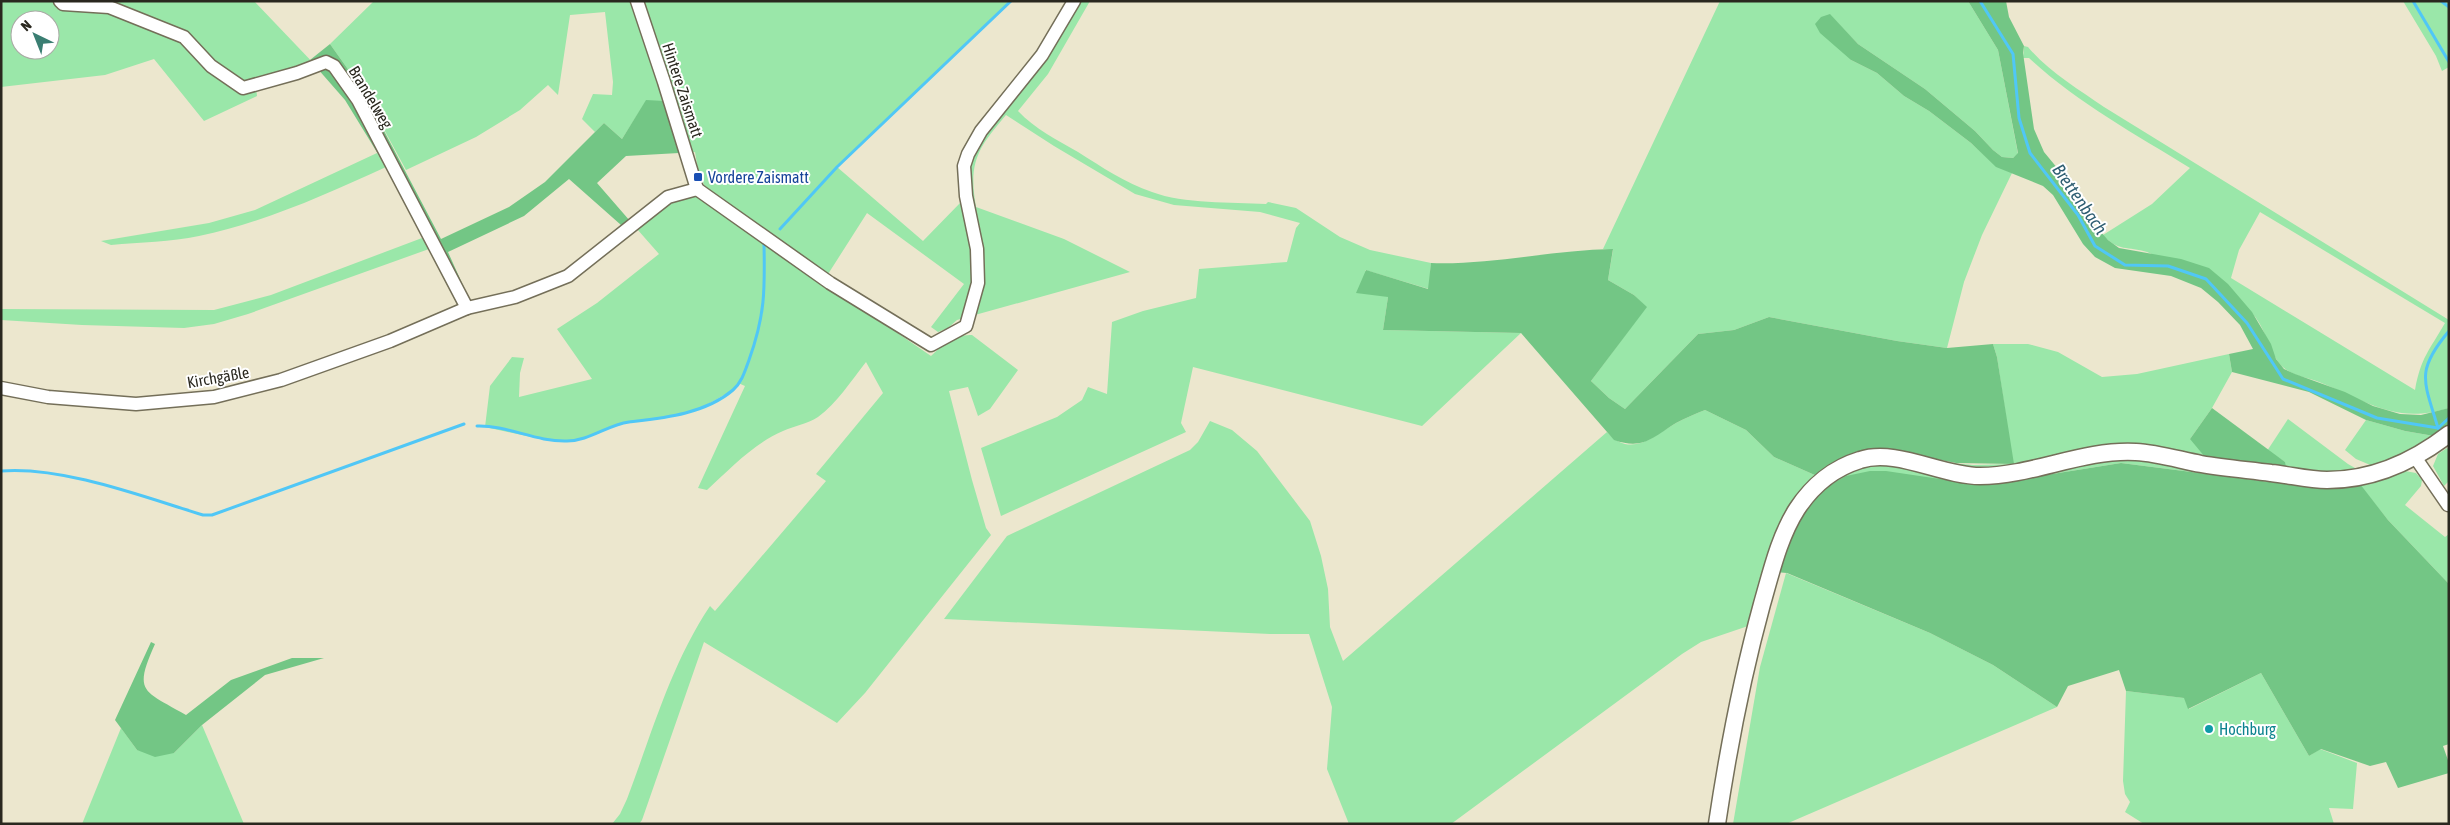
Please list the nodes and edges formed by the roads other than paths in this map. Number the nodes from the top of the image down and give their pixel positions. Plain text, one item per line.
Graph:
1 (60, 1) edge
2 (637, 1) edge
3 (1074, 1) edge
4 (697, 189) junction
5 (467, 308) junction
6 (1, 388) edge
7 (2449, 434) edge
8 (2415, 457) junction
9 (2448, 506) edge
10 (1717, 824) edge

1 - 5 street, Brandelweg
2 - 4 street, Hintere Zaismatt
3 - 4 street
4 - 5 street
5 - 6 street, Kirchgäßle
7 - 8 street
8 - 9 street
8 - 10 street

